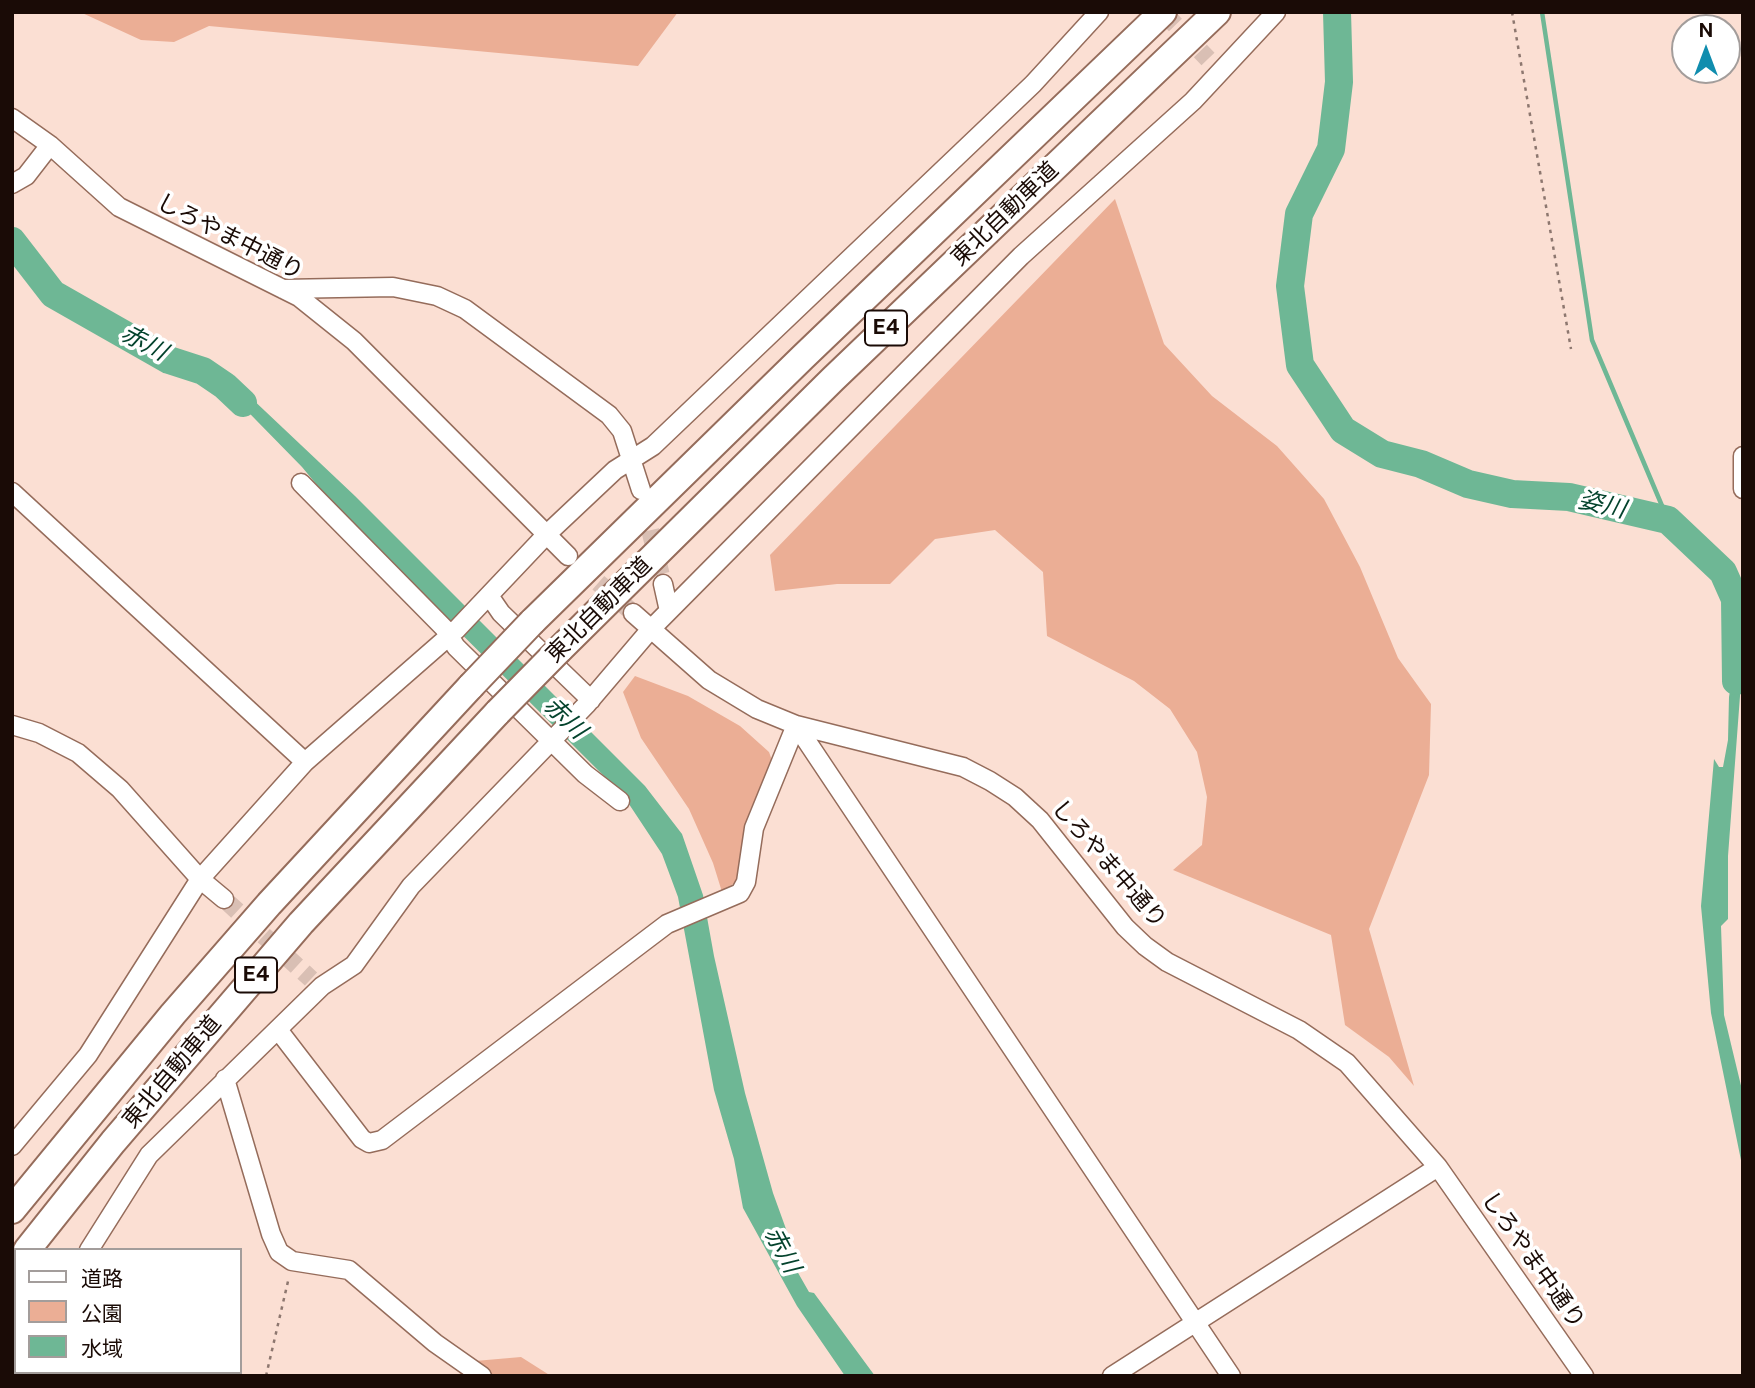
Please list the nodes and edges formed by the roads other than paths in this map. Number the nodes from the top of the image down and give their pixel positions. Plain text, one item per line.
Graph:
1 (1099, 12) edge
2 (1163, 12) edge
3 (1217, 12) edge
4 (1276, 12) edge
5 (12, 118) edge
6 (50, 145) junction
7 (12, 184) edge
8 (283, 289) junction
9 (1743, 456) edge
10 (632, 461) junction
11 (301, 482) dead end
12 (1743, 489) edge
13 (641, 490) tunnel mouth
14 (12, 492) edge
15 (547, 534) junction
16 (568, 556) tunnel mouth
17 (663, 584) tunnel mouth
18 (490, 597) junction
19 (668, 611) junction
20 (633, 613) tunnel mouth
21 (650, 630) junction
22 (452, 633) junction
23 (589, 702) junction
24 (12, 725) edge
25 (796, 725) junction
26 (554, 740) junction
27 (305, 762) junction
28 (620, 801) dead end
29 (200, 879) junction
30 (224, 899) tunnel mouth
31 (279, 1031) junction
32 (225, 1080) junction
33 (12, 1146) edge
34 (1438, 1167) junction
35 (12, 1210) edge
36 (29, 1248) edge
37 (90, 1248) edge
38 (1196, 1322) junction
39 (482, 1376) edge
40 (1112, 1376) edge
41 (1231, 1376) edge
42 (1584, 1376) edge

1 - 10 street
2 - 35 highway, 東北自動車道 / E4, bridge
3 - 36 highway, 東北自動車道 / E4, bridge
4 - 19 street
5 - 6 street, しろやま中通り
6 - 7 street
6 - 8 street, しろやま中通り
8 - 10 street
8 - 15 street, しろやま中通り
9 - 12 street
10 - 13 street
10 - 15 street
11 - 22 street
14 - 27 street
15 - 16 street, しろやま中通り
15 - 18 street
17 - 19 street
18 - 22 street
18 - 23 street
19 - 21 street
20 - 21 street, しろやま中通り
21 - 23 street
21 - 25 street, しろやま中通り
22 - 26 street
22 - 27 street
23 - 26 street
24 - 29 street
25 - 31 street
25 - 34 street, しろやま中通り
25 - 38 street
26 - 28 street
26 - 31 street
27 - 29 street
29 - 30 street
29 - 33 street
31 - 32 street
32 - 37 street
32 - 39 street
34 - 38 street
34 - 42 street, しろやま中通り
38 - 40 street
38 - 41 street

